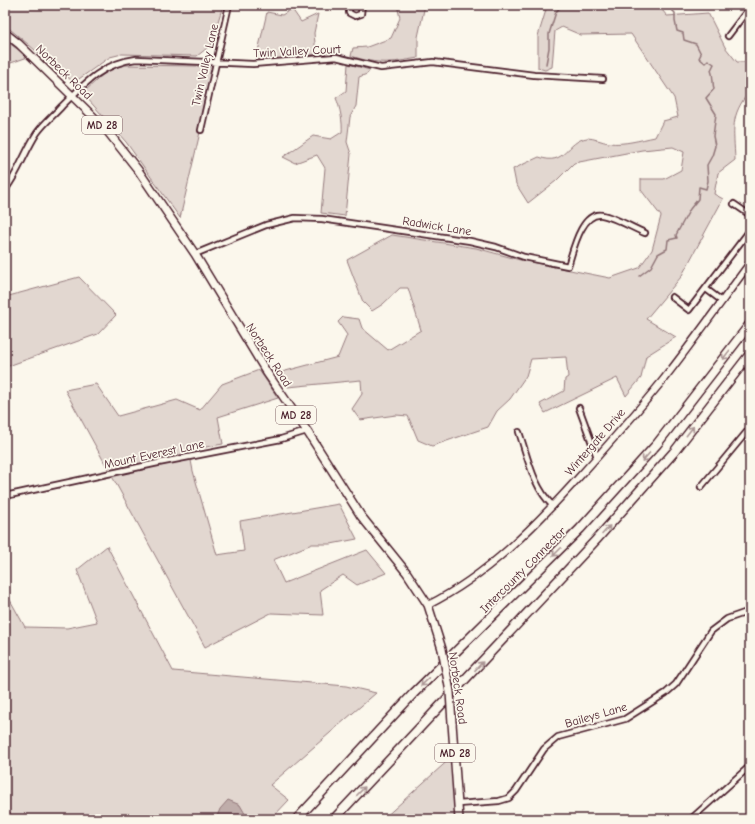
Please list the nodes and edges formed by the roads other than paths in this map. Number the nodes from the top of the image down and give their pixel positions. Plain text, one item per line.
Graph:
1 (229, 5) edge
2 (349, 5) edge
3 (362, 5) edge
4 (750, 7) edge
5 (5, 33) edge
6 (728, 36) dead end
7 (216, 62) junction
8 (603, 79) dead end
9 (73, 96) junction
10 (201, 130) dead end
11 (5, 190) edge
12 (734, 204) dead end
13 (750, 215) edge
14 (750, 230) edge
15 (645, 233) dead end
16 (195, 254) junction
17 (750, 263) edge
18 (706, 289) junction
19 (672, 297) dead end
20 (722, 301) junction
21 (750, 324) edge
22 (750, 354) edge
23 (579, 408) dead end
24 (750, 428) edge
25 (307, 431) junction
26 (519, 432) dead end
27 (597, 457) junction
28 (701, 487) dead end
29 (5, 496) edge
30 (553, 506) junction
31 (428, 605) junction
32 (750, 611) edge
33 (750, 766) edge
34 (458, 804) junction
35 (297, 819) edge
36 (334, 819) edge
37 (459, 819) edge
38 (691, 819) edge

1 - 7 street, Twin Valley Lane
2 - 3 street
4 - 6 street
5 - 9 main road, Norbeck Road / MD 28
7 - 8 street, Twin Valley Court
7 - 9 street, Twin Valley Court
7 - 10 street, Twin Valley Lane
9 - 11 street, Twin Valley Court
9 - 16 main road, Norbeck Road / MD 28
12 - 13 street
14 - 18 street
15 - 16 street, Radwick Lane
16 - 25 main road, Norbeck Road / MD 28
17 - 20 street, Wintergate Drive
18 - 19 street
18 - 20 street
20 - 27 street, Wintergate Drive
21 -> 35 highway, Intercounty Connector
36 -> 22 highway
23 - 27 street
24 - 28 street
25 - 29 street, Mount Everest Lane
25 - 31 main road, Norbeck Road / MD 28
26 - 30 street
27 - 30 street, Wintergate Drive
30 - 31 street, Wintergate Drive
31 - 34 main road, Norbeck Road / MD 28, bridge
32 - 34 street, Baileys Lane
33 - 38 street
34 - 37 main road, Norbeck Road / MD 28

